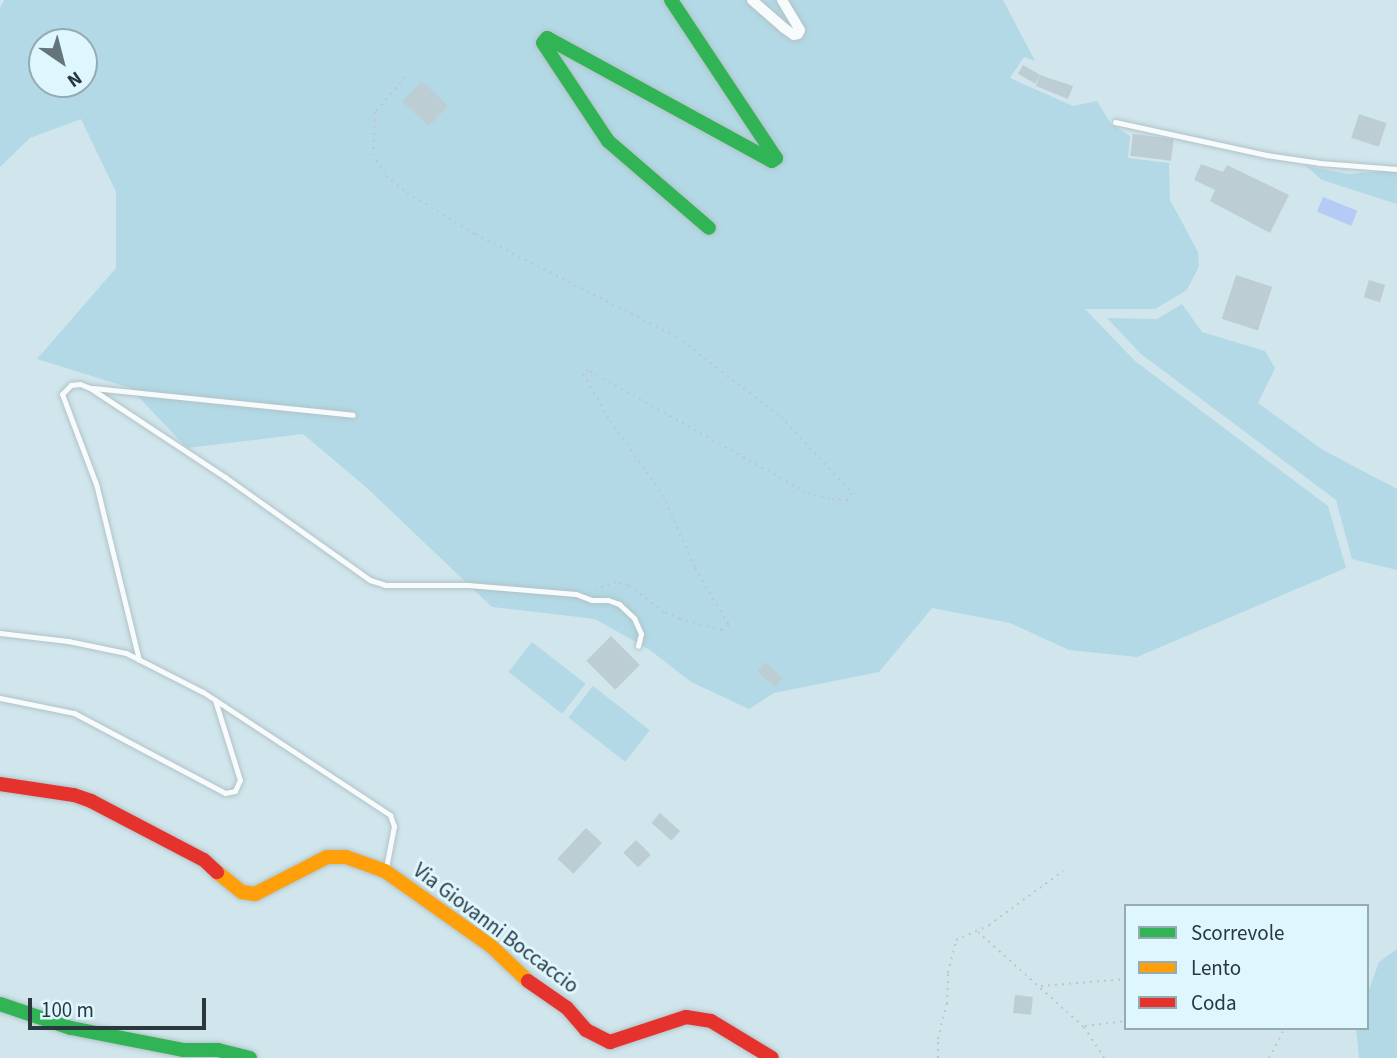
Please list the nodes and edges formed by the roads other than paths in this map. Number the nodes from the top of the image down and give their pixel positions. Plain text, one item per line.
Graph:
1 (671, 0) edge
2 (752, 0) edge
3 (782, 0) edge
4 (1115, 122) dead end
5 (1397, 169) edge
6 (709, 228) dead end
7 (90, 388) junction
8 (354, 415) dead end
9 (0, 633) edge
10 (638, 646) dead end
11 (139, 660) junction
12 (0, 698) edge
13 (215, 700) junction
14 (0, 783) edge
15 (385, 872) junction
16 (0, 1004) edge
17 (250, 1058) edge
18 (772, 1058) edge

1 - 6 street
2 - 3 street
4 - 5 lane
7 - 8 lane
7 - 10 lane
7 - 11 lane
9 - 11 lane
11 - 13 lane
12 - 13 lane
13 - 15 lane
14 - 15 street, Via Giovanni Boccaccio
15 - 18 street, Via Giovanni Boccaccio
16 - 17 street

